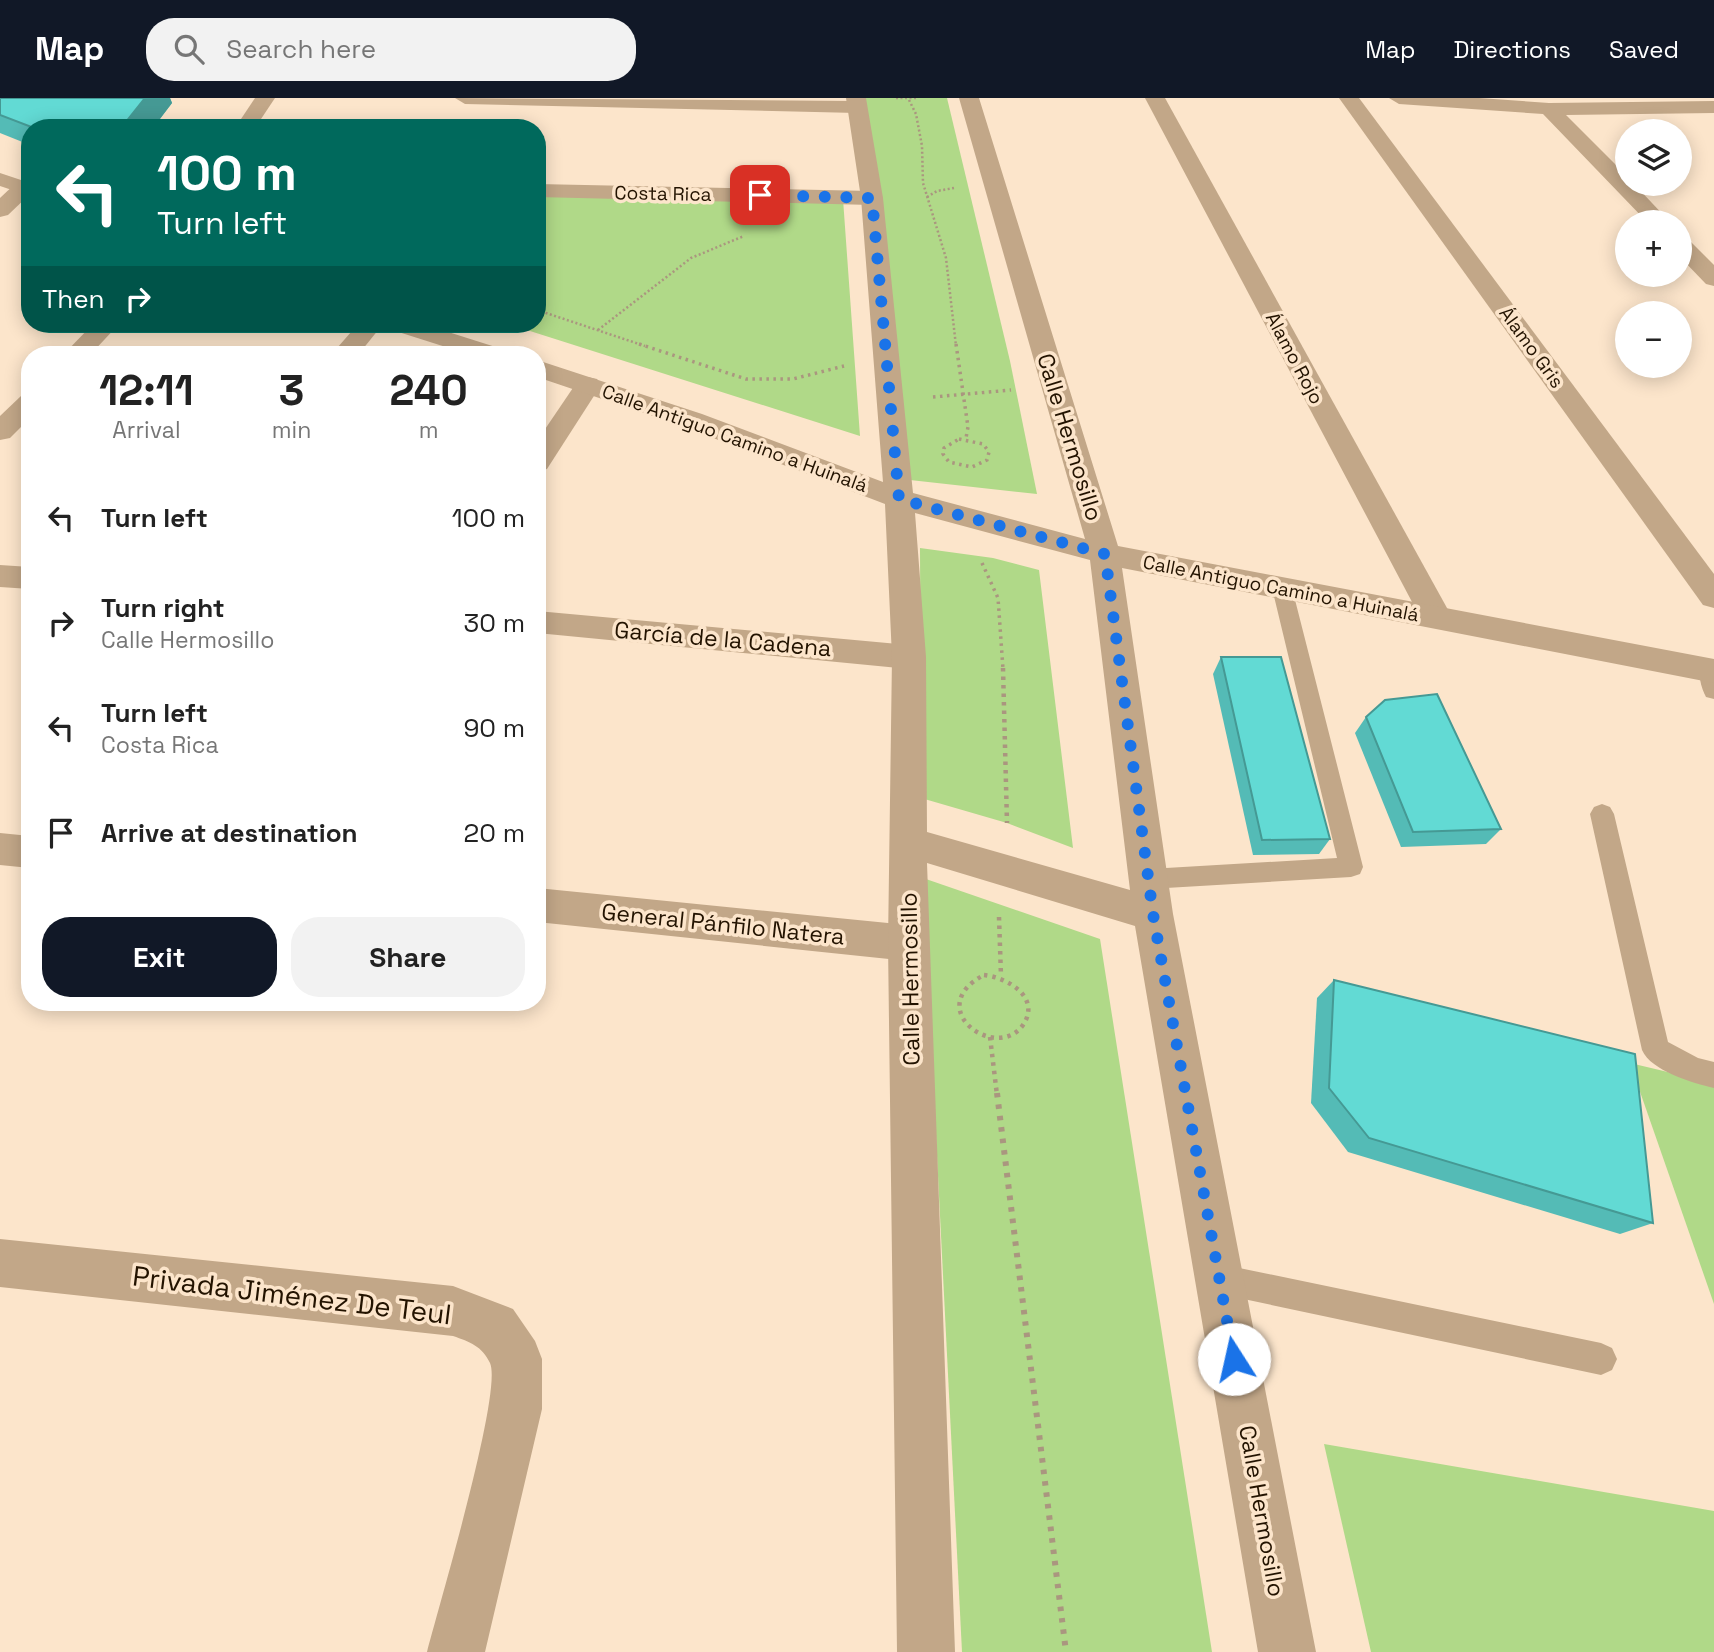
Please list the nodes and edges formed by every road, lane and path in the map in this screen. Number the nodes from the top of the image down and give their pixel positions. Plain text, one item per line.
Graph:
1 (265, 98) edge
2 (465, 98) edge
3 (895, 98) edge
4 (917, 98) edge
5 (968, 98) edge
6 (1155, 98) edge
7 (1349, 98) edge
8 (1399, 98) edge
9 (909, 100) junction
10 (857, 102) edge
11 (1662, 104) edge
12 (1714, 107) edge
13 (1549, 109) junction
14 (251, 119) edge
15 (0, 179) edge
16 (21, 187) edge
17 (958, 187) dead end
18 (546, 190) edge
19 (21, 194) edge
20 (872, 198) junction
21 (927, 198) junction
22 (0, 210) edge
23 (1647, 210) edge
24 (753, 233) dead end
25 (1692, 256) edge
26 (1714, 279) edge
27 (546, 313) edge
28 (598, 330) junction
29 (98, 333) edge
30 (426, 333) edge
31 (85, 346) edge
32 (468, 346) edge
33 (855, 363) dead end
34 (546, 371) edge
35 (589, 385) junction
36 (1016, 390) dead end
37 (926, 398) dead end
38 (21, 411) edge
39 (0, 432) edge
40 (966, 438) junction
41 (546, 450) edge
42 (899, 499) junction
43 (1105, 554) junction
44 (978, 556) dead end
45 (0, 576) edge
46 (21, 577) edge
47 (1282, 588) junction
48 (1714, 597) edge
49 (1436, 617) junction
50 (546, 623) edge
51 (909, 657) junction
52 (1713, 677) edge
53 (1602, 814) dead end
54 (1007, 823) dead end
55 (908, 842) junction
56 (0, 849) edge
57 (21, 851) edge
58 (1151, 896) junction
59 (998, 904) dead end
60 (546, 906) edge
61 (908, 943) junction
62 (1001, 975) junction
63 (990, 1037) junction
64 (1714, 1075) edge
65 (0, 1263) edge
66 (1220, 1279) junction
67 (1601, 1359) dead end
68 (456, 1652) edge
69 (926, 1652) edge
70 (1066, 1652) edge
71 (1287, 1652) edge

1 - 14 street
2 - 10 street
3 - 9 path
4 - 9 path
5 - 43 street, Calle Hermosillo
6 - 49 street, Álamo Rojo
7 - 48 street, Álamo Gris
8 - 13 street
9 - 21 path
10 - 20 street, Calle Hermosillo
11 - 12 street
11 - 13 street
13 - 23 street
15 - 16 street
17 - 21 path
18 - 20 street, Costa Rica
19 - 22 street
20 - 42 street, Calle Hermosillo
21 - 40 path
24 - 28 path
25 - 26 street
27 - 28 path
28 - 33 path
29 - 31 street
30 - 32 street
34 - 35 street, Calle Antiguo Camino a Huinalá
35 - 41 street
35 - 42 street, Calle Antiguo Camino a Huinalá
36 - 37 path
38 - 39 street
40 - 40 path
42 - 43 street, Calle Antiguo Camino a Huinalá
42 - 51 street, Calle Hermosillo
43 - 47 street, Calle Antiguo Camino a Huinalá
43 - 58 street, Calle Hermosillo
44 - 54 path
45 - 46 street
47 - 49 street, Calle Antiguo Camino a Huinalá
47 - 58 lane
49 - 52 street, Calle Antiguo Camino a Huinalá
50 - 51 street, García de la Cadena
51 - 55 street, Calle Hermosillo
53 - 64 lane
55 - 58 street
55 - 61 street, Calle Hermosillo
56 - 57 street
58 - 66 street, Calle Hermosillo
59 - 62 path
60 - 61 street, General Pánfilo Natera
61 - 69 street, Calle Hermosillo
62 - 63 path
62 - 63 path
63 - 70 path
65 - 68 street, Privada Jiménez De Teul
66 - 67 lane
66 - 71 street, Calle Hermosillo

